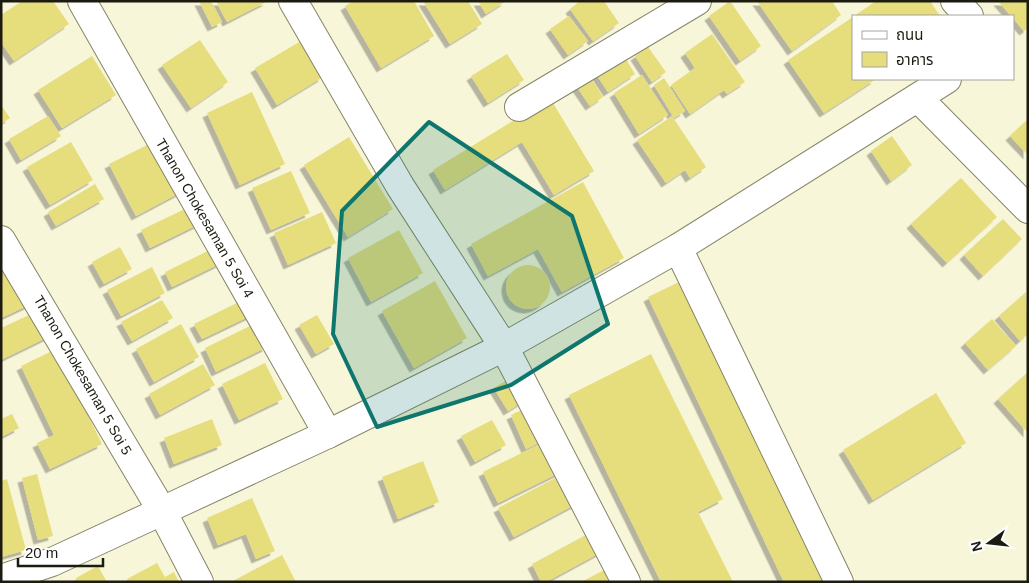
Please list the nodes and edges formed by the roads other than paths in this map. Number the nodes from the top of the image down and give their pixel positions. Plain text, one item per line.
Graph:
1 (82, 1) edge
2 (293, 1) edge
3 (697, 1) edge
4 (955, 1) edge
5 (968, 15) edge
6 (945, 80) edge
7 (918, 98) junction
8 (520, 107) dead end
9 (1028, 209) edge
10 (1, 240) edge
11 (678, 248) junction
12 (504, 347) junction
13 (328, 434) junction
14 (162, 511) junction
15 (56, 572) edge
16 (1, 579) edge
17 (199, 582) edge
18 (626, 582) edge
19 (839, 582) edge

1 - 13 street, Thanon Chokesaman 5 Soi 4
2 - 12 street
3 - 8 street
4 - 5 street
6 - 7 street
7 - 9 street
7 - 11 street
10 - 14 street, Thanon Chokesaman 5 Soi 5
11 - 12 street
11 - 19 street
12 - 13 street
12 - 18 street
13 - 14 street
14 - 15 street
14 - 17 street, Thanon Chokesaman 5 Soi 5
15 - 16 street

